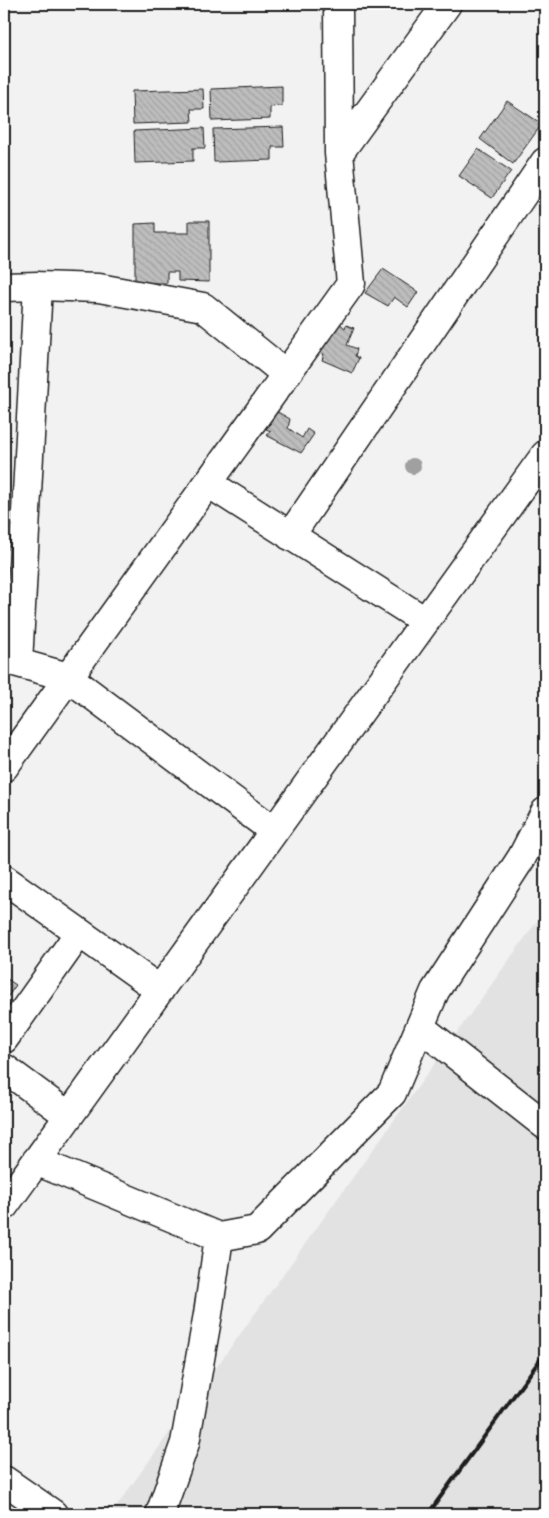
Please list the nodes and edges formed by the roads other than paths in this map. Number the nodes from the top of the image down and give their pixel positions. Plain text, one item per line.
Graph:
1 (338, 4) edge
2 (447, 4) edge
3 (339, 153) junction
4 (545, 162) edge
5 (38, 286) junction
6 (4, 287) edge
7 (286, 374) junction
8 (545, 455) edge
9 (208, 484) junction
10 (290, 536) junction
11 (425, 622) junction
12 (11, 661) edge
13 (68, 677) junction
14 (4, 767) edge
15 (545, 812) edge
16 (274, 831) junction
17 (4, 879) edge
18 (79, 933) junction
19 (160, 990) junction
20 (420, 1027) junction
21 (4, 1039) edge
22 (4, 1068) edge
23 (69, 1116) junction
24 (545, 1125) edge
25 (36, 1161) junction
26 (4, 1206) edge
27 (220, 1237) junction
28 (4, 1480) edge
29 (52, 1514) edge
30 (160, 1514) edge

1 - 3 street
2 - 3 street
3 - 7 street
4 - 10 street
5 - 6 street
5 - 7 street
5 - 12 street
7 - 9 street
8 - 11 street
9 - 10 street
9 - 13 street
10 - 11 street
11 - 16 street
12 - 13 street
13 - 14 street
13 - 16 street
15 - 20 street
16 - 19 street
17 - 18 street
18 - 19 street
18 - 21 street
19 - 23 street
20 - 24 street
20 - 27 street
22 - 23 street
23 - 25 street
25 - 26 street
25 - 27 street
27 - 30 street
28 - 29 street

